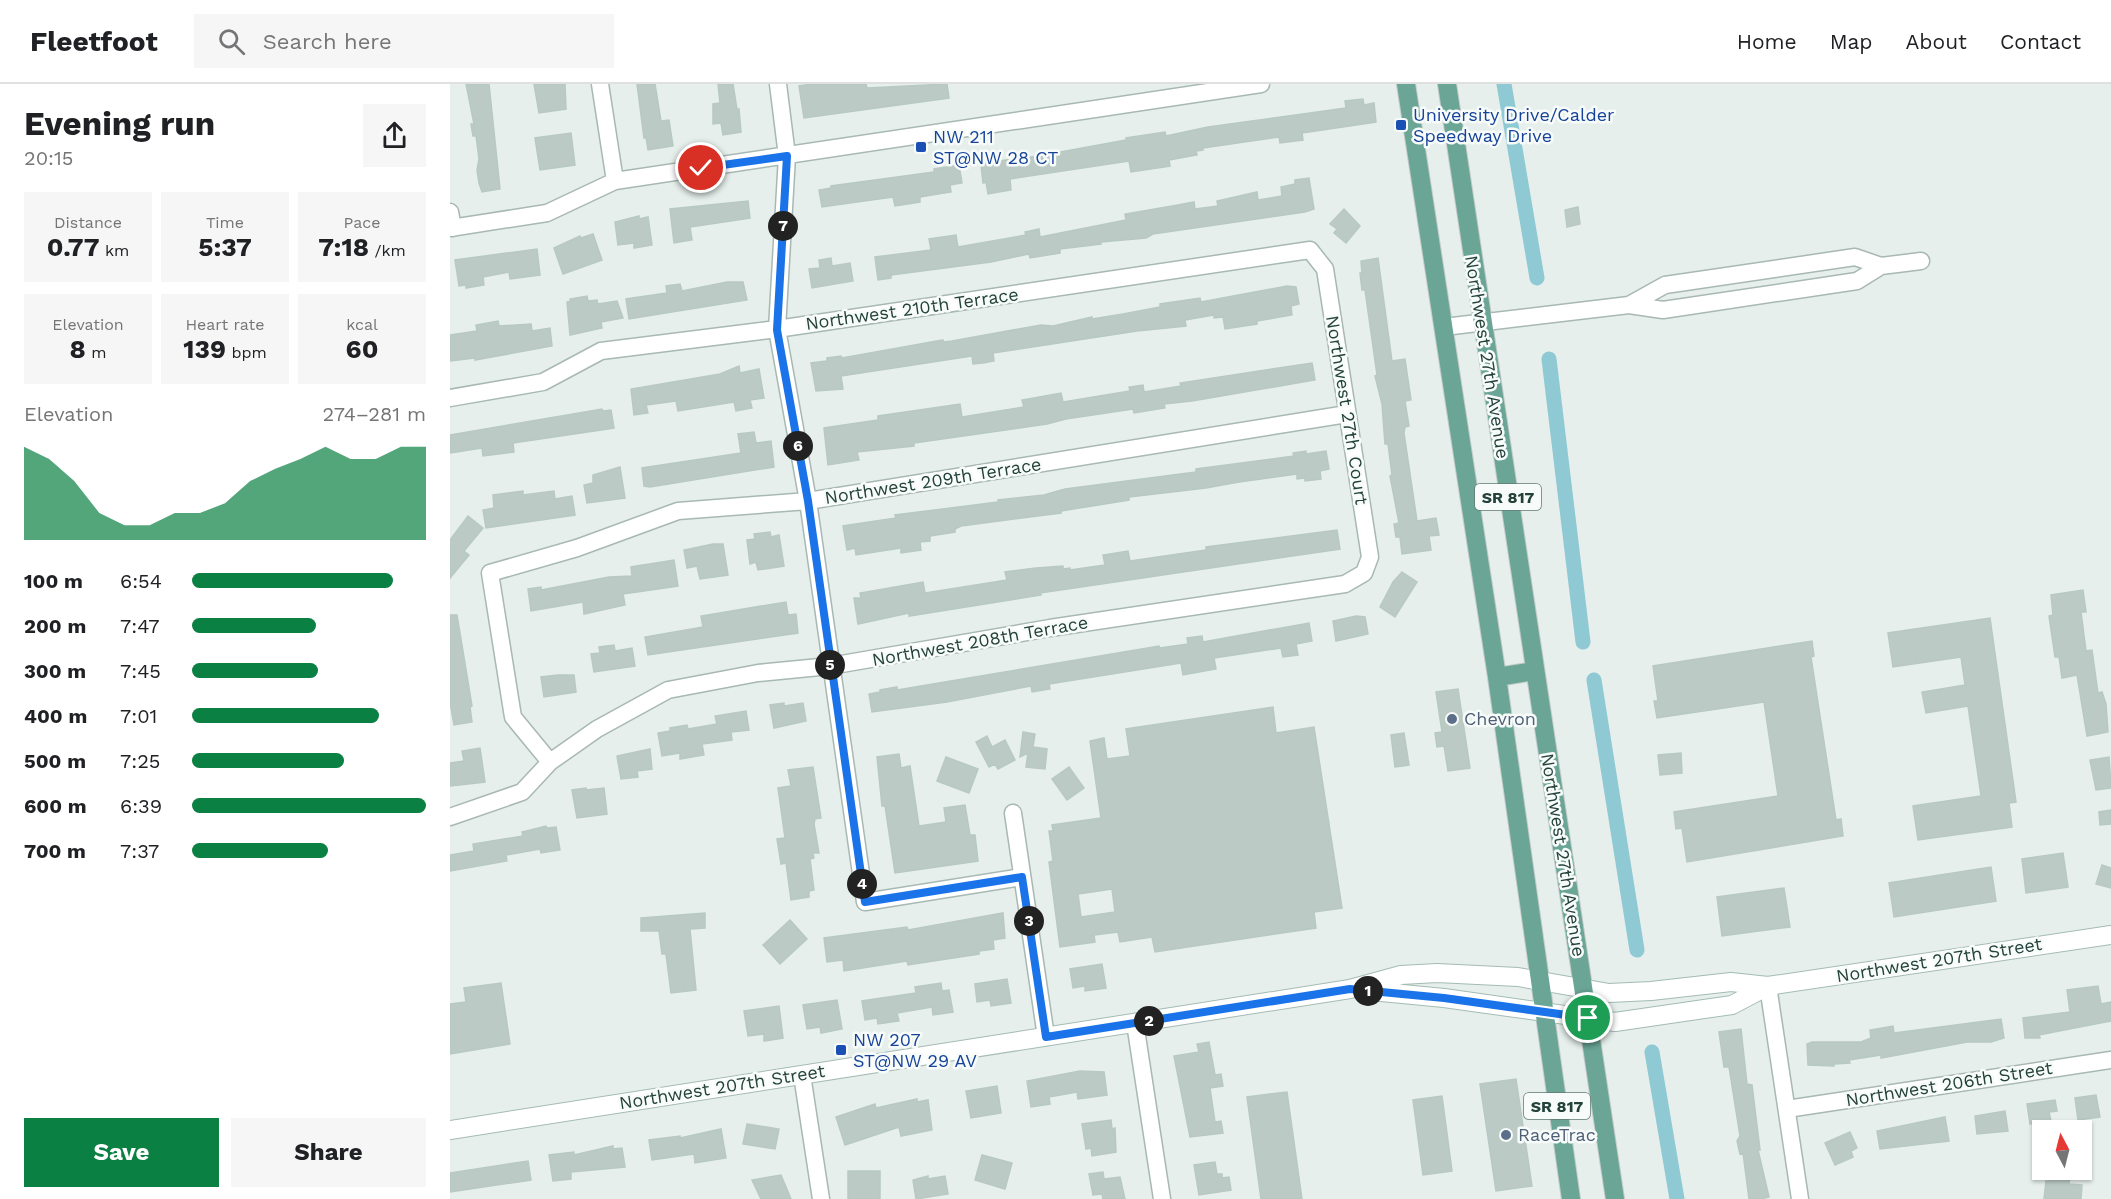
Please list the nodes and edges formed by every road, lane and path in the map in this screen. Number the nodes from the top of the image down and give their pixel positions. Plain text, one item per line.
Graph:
1 (600, 84) edge
2 (778, 84) edge
3 (1261, 84) edge
4 (1406, 84) edge
5 (1447, 84) edge
6 (787, 156) junction
7 (615, 181) junction
8 (451, 223) edge
9 (1310, 250) joint
10 (1921, 261) dead end
11 (1881, 266) junction
12 (1629, 305) junction
13 (1481, 322) junction
14 (1444, 327) junction
15 (777, 330) junction
16 (450, 398) edge
17 (1347, 414) junction
18 (808, 501) junction
19 (1364, 573) joint
20 (830, 666) junction
21 (1535, 671) junction
22 (1497, 677) junction
23 (550, 762) junction
24 (1012, 813) dead end
25 (450, 817) edge
26 (1022, 877) junction
27 (2111, 935) edge
28 (1539, 981) junction
29 (1768, 986) junction
30 (1350, 989) junction
31 (1584, 989) junction
32 (1544, 1012) junction
33 (1588, 1018) junction
34 (1135, 1023) junction
35 (1046, 1037) junction
36 (2111, 1060) edge
37 (802, 1075) junction
38 (1786, 1109) junction
39 (450, 1130) edge
40 (821, 1199) edge
41 (1162, 1199) edge
42 (1571, 1199) edge
43 (1615, 1199) edge
44 (1800, 1199) edge

1 - 7 street
2 - 6 street
3 - 6 street
4 - 14 main road, Northwest 27th Avenue / SR 817
5 - 13 main road, Northwest 27th Avenue / SR 817
6 - 7 street
6 - 15 street
7 - 8 street
9 - 15 street, Northwest 210th Terrace
9 - 17 street, Northwest 27th Court
10 - 11 street
11 - 12 street
11 - 12 street
12 - 13 street
13 - 14 street
13 - 21 main road, Northwest 27th Avenue / SR 817
14 - 22 main road, Northwest 27th Avenue / SR 817
15 - 16 street, Northwest 210th Terrace
15 - 18 street
17 - 18 street, Northwest 209th Terrace
17 - 19 street, Northwest 27th Court
18 - 20 street
18 - 23 street, Northwest 209th Terrace
19 - 20 street, Northwest 208th Terrace
20 - 23 street, Northwest 208th Terrace
20 - 26 street
21 - 22 main road
21 - 31 main road, Northwest 27th Avenue / SR 817
22 - 28 main road, Northwest 27th Avenue / SR 817
23 - 25 street, Northwest 208th Terrace
24 - 26 street
26 - 35 street
27 - 29 street, Northwest 207th Street
28 - 30 street, Northwest 207th Street
28 - 31 street, Northwest 207th Street
28 - 32 main road, Northwest 27th Avenue / SR 817
29 - 31 street, Northwest 207th Street
29 - 33 street, Northwest 207th Street
29 - 38 street
30 - 32 street, Northwest 207th Street
30 - 34 street, Northwest 207th Street
31 - 33 main road, Northwest 27th Avenue / SR 817
32 - 33 street, Northwest 207th Street
32 - 42 main road, Northwest 27th Avenue / SR 817
33 - 43 main road, Northwest 27th Avenue / SR 817
34 - 35 street, Northwest 207th Street
34 - 41 street
35 - 37 street, Northwest 207th Street
36 - 38 street, Northwest 206th Street
37 - 39 street, Northwest 207th Street
37 - 40 street
38 - 44 street

